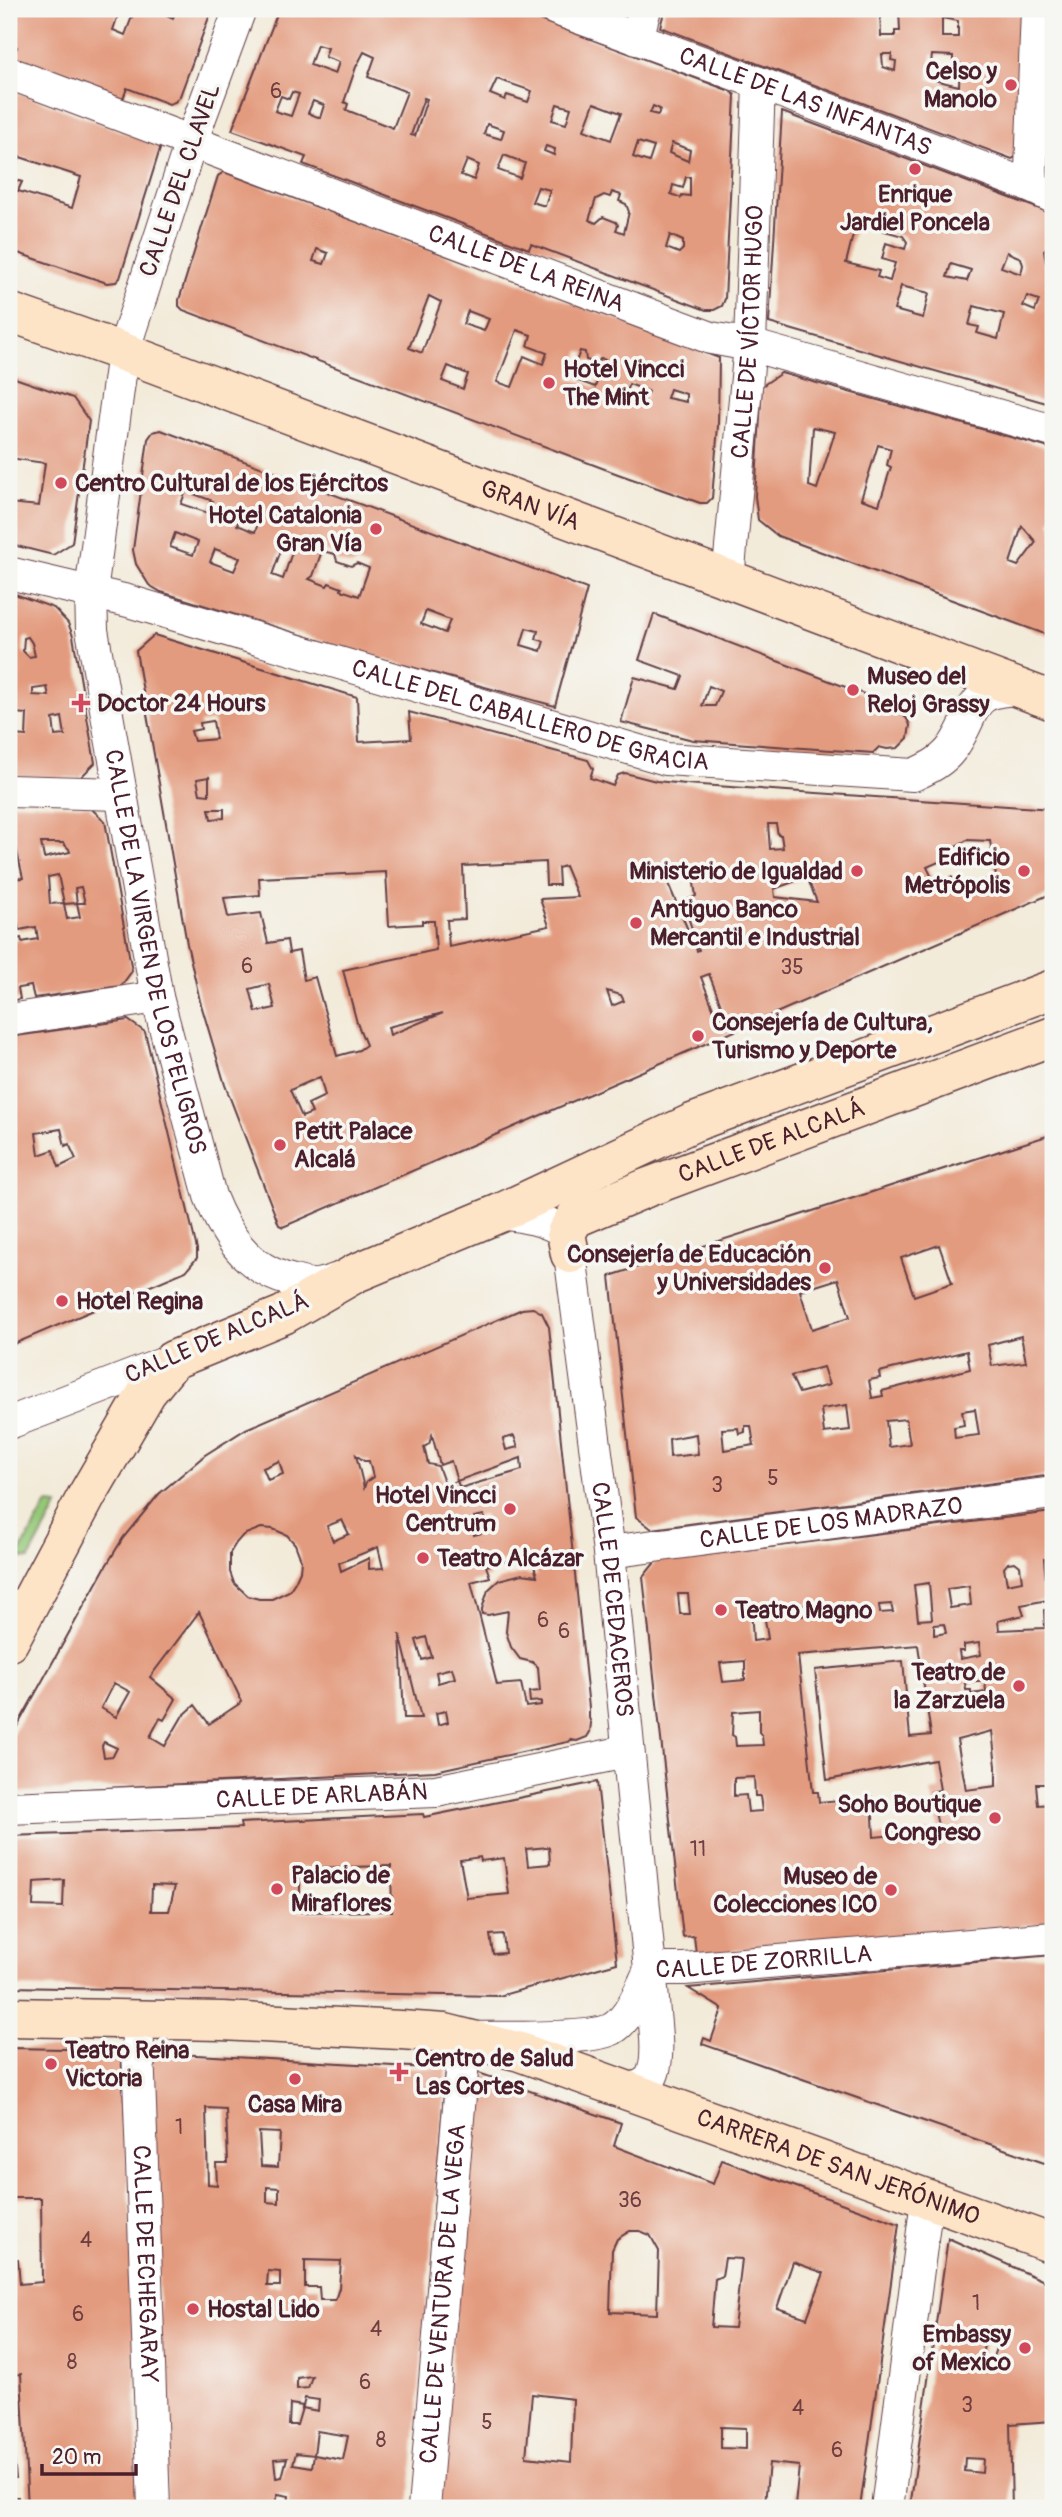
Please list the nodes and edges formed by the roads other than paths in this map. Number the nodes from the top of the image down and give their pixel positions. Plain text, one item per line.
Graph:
1 (240, 9) edge
2 (556, 9) edge
3 (645, 9) edge
4 (1037, 9) edge
5 (638, 39) junction
6 (9, 74) edge
7 (759, 83) junction
8 (191, 142) junction
9 (1043, 192) edge
10 (9, 312) edge
11 (750, 345) junction
12 (123, 352) junction
13 (1053, 431) edge
14 (9, 573) edge
15 (727, 579) junction
16 (91, 593) junction
17 (1038, 695) edge
18 (9, 791) edge
19 (121, 794) junction
20 (1053, 989) edge
21 (157, 997) junction
22 (9, 1020) edge
23 (1053, 1036) edge
24 (500, 1213) junction
25 (568, 1244) junction
26 (356, 1273) junction
27 (173, 1360) junction
28 (9, 1423) edge
29 (1053, 1493) edge
30 (609, 1552) junction
31 (9, 1642) edge
32 (627, 1745) junction
33 (9, 1808) edge
34 (1053, 1938) edge
35 (650, 1969) junction
36 (9, 2017) edge
37 (137, 2019) junction
38 (465, 2038) junction
39 (626, 2089) junction
40 (927, 2200) junction
41 (1053, 2244) edge
42 (154, 2508) edge
43 (424, 2508) edge
44 (887, 2508) edge

1 - 8 street, CALLE DEL CLAVEL
2 - 5 street, CALLE DE LAS INFANTAS
3 - 5 street
4 - 9 street
5 - 7 street, CALLE DE LAS INFANTAS
6 - 8 street, CALLE DE LA REINA
7 - 9 street, CALLE DE LAS INFANTAS
7 - 11 street, CALLE DE VÍCTOR HUGO
8 - 11 street, CALLE DE LA REINA
8 - 12 street, CALLE DEL CLAVEL
10 - 12 street, GRAN VÍA
11 - 13 street, CALLE DE LA REINA
11 - 15 street, CALLE DE VÍCTOR HUGO
12 - 15 street, GRAN VÍA
12 - 16 street, CALLE DE LA VIRGEN DE LOS PELIGROS
14 - 16 street, CALLE DEL CABALLERO DE GRACIA
15 - 17 street, GRAN VÍA
16 - 17 street, CALLE DEL CABALLERO DE GRACIA
16 - 19 street, CALLE DE LA VIRGEN DE LOS PELIGROS
18 - 19 street
19 - 21 street, CALLE DE LA VIRGEN DE LOS PELIGROS
20 - 24 street, CALLE DE ALCALÁ
21 - 22 street
21 - 26 street, CALLE DE LA VIRGEN DE LOS PELIGROS
23 - 25 street, CALLE DE ALCALÁ
24 - 25 street
24 - 26 street, CALLE DE ALCALÁ
25 - 30 street, CALLE DE CEDACEROS
26 - 27 street, CALLE DE ALCALÁ
27 - 28 street, CALLE DE ALCALÁ
27 - 31 street
29 - 30 street, CALLE DE LOS MADRAZO
30 - 32 street, CALLE DE CEDACEROS
32 - 33 street, CALLE DE ARLABÁN
32 - 35 street, CALLE DE CEDACEROS
34 - 35 street, CALLE DE ZORRILLA
35 - 38 street, CALLE DE ZORRILLA
35 - 39 street
36 - 37 street, CARRERA DE SAN JERÓNIMO
37 - 38 street, CARRERA DE SAN JERÓNIMO
37 - 42 street, CALLE DE ECHEGARAY
38 - 39 street, CARRERA DE SAN JERÓNIMO
38 - 43 street, CALLE DE VENTURA DE LA VEGA
39 - 40 street, CARRERA DE SAN JERÓNIMO
40 - 41 street, CARRERA DE SAN JERÓNIMO
40 - 44 street

